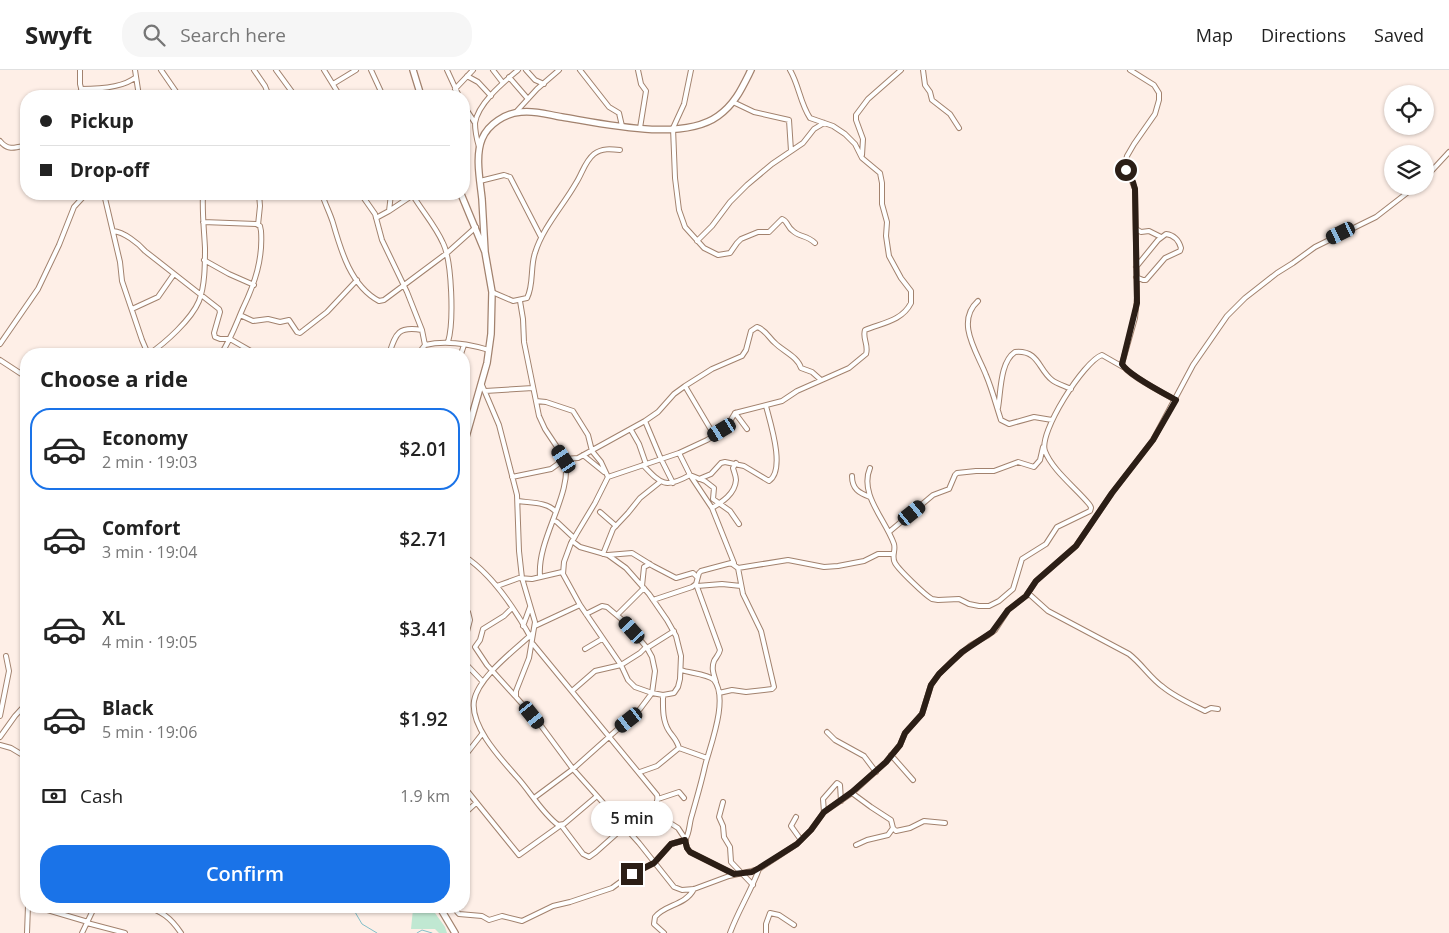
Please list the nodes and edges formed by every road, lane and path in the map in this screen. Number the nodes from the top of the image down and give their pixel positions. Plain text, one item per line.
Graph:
1 (80, 70) edge
2 (135, 70) edge
3 (161, 70) edge
4 (254, 70) edge
5 (276, 70) edge
6 (324, 70) edge
7 (356, 70) edge
8 (371, 70) edge
9 (413, 70) edge
10 (447, 70) edge
11 (473, 70) edge
12 (493, 70) edge
13 (518, 70) edge
14 (526, 70) edge
15 (559, 70) edge
16 (580, 70) edge
17 (638, 70) edge
18 (691, 70) edge
19 (751, 70) edge
20 (790, 70) edge
21 (901, 70) edge
22 (923, 70) edge
23 (1130, 70) edge
24 (467, 76) junction
25 (510, 77) junction
26 (136, 78) junction
27 (503, 83) junction
28 (332, 84) junction
29 (544, 84) junction
30 (81, 89) joint
31 (455, 89) joint
32 (138, 90) edge
33 (175, 90) edge
34 (266, 90) edge
35 (291, 90) edge
36 (336, 90) edge
37 (381, 90) edge
38 (419, 90) edge
39 (491, 96) junction
40 (528, 98) junction
41 (733, 102) junction
42 (516, 112) junction
43 (470, 115) edge
44 (475, 123) junction
45 (824, 123) junction
46 (622, 126) junction
47 (640, 128) junction
48 (959, 128) dead end
49 (673, 129) junction
50 (0, 141) edge
51 (20, 146) edge
52 (480, 149) junction
53 (620, 150) dead end
54 (791, 150) junction
55 (1449, 152) edge
56 (862, 158) junction
57 (1434, 168) edge
58 (480, 181) junction
59 (1404, 195) edge
60 (80, 200) edge
61 (105, 200) edge
62 (203, 200) edge
63 (259, 200) edge
64 (324, 200) edge
65 (366, 200) edge
66 (390, 200) edge
67 (405, 200) edge
68 (417, 200) edge
69 (465, 200) edge
70 (389, 211) junction
71 (376, 218) junction
72 (202, 222) junction
73 (258, 225) junction
74 (476, 227) junction
75 (1136, 229) junction
76 (113, 231) junction
77 (541, 237) junction
78 (1161, 237) junction
79 (697, 241) junction
80 (815, 243) dead end
81 (485, 252) junction
82 (447, 253) junction
83 (204, 260) junction
84 (1136, 267) junction
85 (174, 274) junction
86 (1136, 277) junction
87 (357, 280) junction
88 (404, 284) junction
89 (254, 285) junction
90 (492, 292) junction
91 (201, 294) junction
92 (520, 301) junction
93 (978, 301) dead end
94 (132, 309) junction
95 (240, 315) junction
96 (422, 330) junction
97 (230, 339) junction
98 (448, 342) junction
99 (0, 344) edge
100 (425, 345) junction
101 (464, 345) junction
102 (145, 348) edge
103 (155, 348) edge
104 (225, 348) edge
105 (246, 348) edge
106 (391, 348) edge
107 (423, 348) edge
108 (463, 348) edge
109 (489, 350) junction
110 (0, 360) edge
111 (1123, 366) junction
112 (20, 373) edge
113 (821, 380) junction
114 (685, 386) junction
115 (483, 388) junction
116 (533, 388) junction
117 (1071, 389) junction
118 (1176, 400) junction
119 (536, 401) junction
120 (766, 406) junction
121 (997, 410) junction
122 (735, 413) junction
123 (1052, 420) junction
124 (645, 421) junction
125 (470, 426) edge
126 (747, 429) dead end
127 (631, 430) junction
128 (714, 435) junction
129 (1044, 445) junction
130 (592, 451) junction
131 (678, 453) junction
132 (583, 455) junction
133 (564, 459) junction
134 (660, 459) junction
135 (736, 463) junction
136 (645, 464) junction
137 (870, 468) dead end
138 (690, 475) junction
139 (852, 476) dead end
140 (512, 477) junction
141 (608, 477) junction
142 (699, 479) junction
143 (660, 482) junction
144 (673, 484) junction
145 (870, 497) junction
146 (518, 501) junction
147 (719, 504) junction
148 (712, 508) junction
149 (555, 511) junction
150 (600, 512) dead end
151 (553, 520) junction
152 (739, 524) dead end
153 (616, 526) junction
154 (888, 532) junction
155 (573, 540) junction
156 (602, 554) junction
157 (894, 554) junction
158 (608, 555) junction
159 (470, 560) edge
160 (650, 564) junction
161 (734, 564) junction
162 (738, 568) junction
163 (562, 572) junction
164 (540, 576) junction
165 (698, 577) junction
166 (522, 578) junction
167 (697, 585) junction
168 (498, 586) junction
169 (741, 586) junction
170 (643, 587) junction
171 (1028, 593) junction
172 (653, 600) junction
173 (580, 605) junction
174 (530, 606) junction
175 (512, 608) junction
176 (586, 614) junction
177 (617, 615) junction
178 (523, 626) junction
179 (535, 626) junction
180 (674, 631) junction
181 (532, 638) junction
182 (602, 639) junction
183 (647, 647) junction
184 (585, 649) dead end
185 (6, 656) dead end
186 (621, 665) junction
187 (470, 668) edge
188 (681, 670) junction
189 (492, 671) junction
190 (483, 682) junction
191 (716, 685) junction
192 (572, 691) junction
193 (652, 693) junction
194 (719, 693) junction
195 (515, 696) junction
196 (664, 696) junction
197 (1218, 709) dead end
198 (20, 711) edge
199 (0, 716) edge
200 (827, 732) dead end
201 (482, 734) junction
202 (0, 737) edge
203 (609, 737) junction
204 (0, 745) edge
205 (679, 748) junction
206 (470, 749) edge
207 (20, 753) edge
208 (891, 755) junction
209 (707, 758) junction
210 (573, 769) junction
211 (640, 772) junction
212 (876, 772) junction
213 (913, 780) dead end
214 (852, 792) junction
215 (470, 795) edge
216 (597, 796) junction
217 (534, 798) junction
218 (684, 798) dead end
219 (658, 799) junction
220 (841, 801) junction
221 (723, 802) dead end
222 (476, 803) junction
223 (656, 806) junction
224 (470, 808) edge
225 (824, 812) junction
226 (796, 816) dead end
227 (944, 823) dead end
228 (562, 825) junction
229 (625, 828) junction
230 (893, 828) junction
231 (685, 840) junction
232 (801, 840) junction
233 (856, 846) dead end
234 (654, 863) junction
235 (759, 868) junction
236 (734, 874) junction
237 (742, 874) junction
238 (753, 885) junction
239 (694, 889) junction
240 (28, 913) edge
241 (57, 913) edge
242 (92, 913) edge
243 (163, 913) edge
244 (443, 913) edge
245 (457, 913) edge
246 (87, 922) junction
247 (794, 925) dead end
248 (27, 933) edge
249 (82, 933) edge
250 (125, 933) edge
251 (181, 933) edge
252 (455, 933) edge
253 (664, 933) edge
254 (730, 933) edge
255 (766, 933) edge

1 - 30 street
2 - 26 street
3 - 33 street
4 - 34 street
5 - 35 street
6 - 28 street
7 - 28 street
8 - 37 street
9 - 38 main road
10 - 31 street
11 - 24 street
12 - 27 street
13 - 25 street
14 - 29 street
15 - 29 street
16 - 46 street
17 - 47 street
18 - 49 street
19 - 41 main road
20 - 45 street
21 - 56 street
22 - 48 street
23 - 75 street
24 - 31 street
24 - 39 street
25 - 27 street
25 - 40 street
26 - 30 street
26 - 32 street
27 - 39 street
28 - 36 street
29 - 40 street
39 - 44 street
40 - 42 street
41 - 49 main road
41 - 54 street
42 - 46 main road
42 - 52 main road
43 - 44 street
44 - 52 street
45 - 54 street
45 - 56 street
46 - 47 main road
47 - 49 main road
49 - 79 street
50 - 51 street
52 - 58 main road
53 - 77 street
54 - 79 street
55 - 57 street
56 - 113 street
58 - 77 street
58 - 81 main road
59 - 118 street
60 - 99 street
61 - 76 street
62 - 72 street
63 - 73 street
64 - 87 street
65 - 71 street
66 - 70 street
67 - 70 street
68 - 82 street
69 - 74 main road
70 - 71 street
71 - 88 street
72 - 73 street
72 - 83 street
73 - 89 street
74 - 81 main road
74 - 82 street
75 - 78 street
75 - 84 street
76 - 85 street
76 - 94 street
77 - 92 street
78 - 84 street
78 - 86 street
79 - 80 street
81 - 90 main road
82 - 88 street
82 - 98 street
83 - 89 street
83 - 91 street
84 - 86 street
85 - 91 street
85 - 94 street
86 - 111 street
87 - 88 street
87 - 95 street
88 - 96 street
89 - 95 street
90 - 92 street
90 - 109 main road
91 - 97 street
91 - 103 street
92 - 116 street
93 - 121 street
94 - 102 street
95 - 97 street
96 - 100 street
96 - 106 street
97 - 104 street
97 - 105 street
98 - 100 street
98 - 101 street
100 - 107 street
101 - 108 street
101 - 109 street
109 - 115 main road
110 - 112 street
111 - 117 street
111 - 118 street
113 - 114 street
113 - 120 street
114 - 124 street
114 - 128 street
115 - 116 street
115 - 125 main road
115 - 140 street
116 - 119 street
117 - 121 street
117 - 123 street
118 - 171 street
119 - 130 street
119 - 133 street
120 - 122 street
120 - 135 street
121 - 123 street
122 - 126 street
122 - 128 street
123 - 129 street
124 - 127 street
124 - 134 street
127 - 130 street
127 - 136 street
128 - 131 street
129 - 154 street
129 - 157 street
130 - 132 street
130 - 141 street
131 - 134 street
131 - 138 street
132 - 133 street
132 - 141 street
133 - 140 street
133 - 149 street
134 - 136 street
134 - 144 street
135 - 142 street
135 - 147 street
136 - 141 street
136 - 143 street
137 - 145 street
138 - 142 street
138 - 144 street
138 - 148 street
139 - 145 street
140 - 146 street
141 - 155 street
142 - 147 street
143 - 144 street
143 - 153 street
145 - 154 street
146 - 149 street
146 - 166 street
147 - 148 street
147 - 152 street
148 - 161 street
149 - 151 street
150 - 153 street
151 - 155 street
151 - 164 street
153 - 156 street
154 - 157 street
155 - 156 street
155 - 163 street
156 - 158 street
157 - 162 street
158 - 160 street
158 - 170 street
159 - 168 street
160 - 165 street
160 - 170 street
161 - 162 street
161 - 165 street
162 - 169 street
163 - 164 street
163 - 173 street
164 - 166 street
165 - 167 street
166 - 168 street
166 - 174 street
167 - 169 street
167 - 172 street
167 - 191 street
168 - 175 street
169 - 194 street
170 - 172 street
170 - 177 street
171 - 197 street
171 - 208 street
172 - 180 street
173 - 176 street
173 - 179 street
174 - 178 street
174 - 179 street
175 - 178 street
175 - 189 street
176 - 177 street
176 - 182 street
177 - 183 street
178 - 181 street
179 - 181 street
180 - 183 street
180 - 188 street
181 - 189 street
181 - 192 street
181 - 195 street
182 - 184 street
182 - 186 street
183 - 186 street
183 - 193 street
185 - 199 street
186 - 192 street
186 - 193 street
187 - 190 street
188 - 191 street
188 - 196 street
189 - 190 street
189 - 195 street
190 - 201 street
191 - 194 street
192 - 203 street
193 - 196 street
193 - 203 street
194 - 209 street
195 - 210 street
196 - 205 street
198 - 202 street
200 - 212 street
201 - 206 street
201 - 217 street
203 - 210 street
203 - 211 street
204 - 207 street
205 - 209 street
205 - 211 street
208 - 212 street
208 - 213 street
209 - 231 street
210 - 216 street
210 - 217 street
211 - 219 street
212 - 214 street
214 - 220 street
214 - 230 street
215 - 222 street
216 - 228 street
216 - 229 street
217 - 228 street
218 - 219 street
219 - 223 street
220 - 225 street
220 - 225 street
221 - 237 street
222 - 224 street
222 - 228 street
223 - 229 street
223 - 231 street
225 - 232 street
226 - 232 street
227 - 230 street
228 - 229 street
229 - 234 street
230 - 233 street
231 - 234 street
231 - 236 street
232 - 235 street
234 - 239 street
234 - 245 street
235 - 237 street
235 - 238 street
236 - 237 street
236 - 239 street
237 - 238 street
238 - 254 street
239 - 253 street
240 - 248 street
241 - 246 street
242 - 246 street
243 - 251 street
244 - 252 main road
246 - 249 street
246 - 250 street
247 - 255 street

